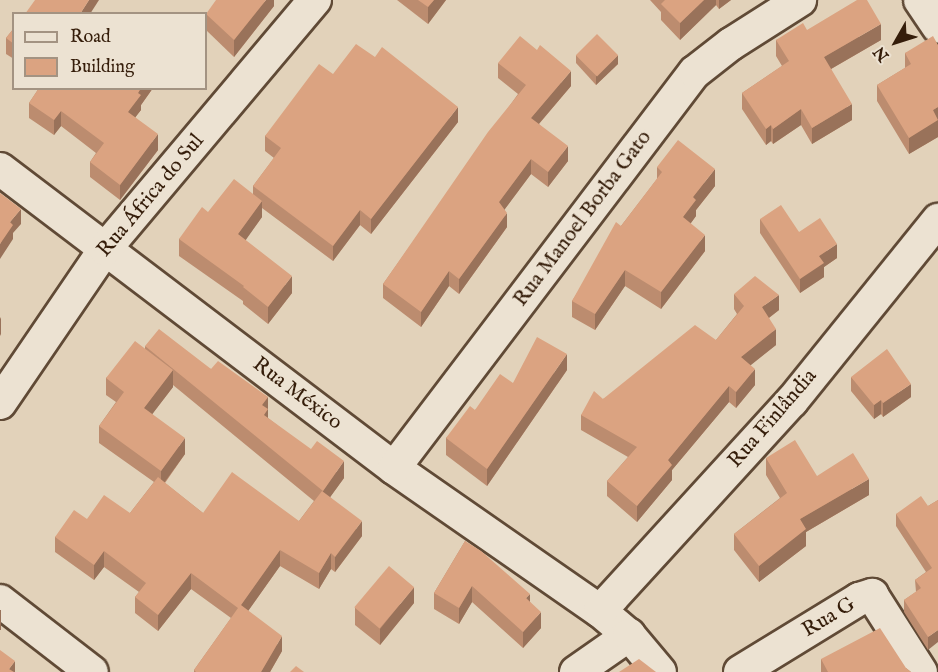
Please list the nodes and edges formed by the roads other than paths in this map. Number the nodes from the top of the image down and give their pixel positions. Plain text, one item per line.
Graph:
1 (315, 0) edge
2 (800, 0) edge
3 (920, 0) edge
4 (938, 27) edge
5 (0, 169) edge
6 (938, 220) edge
7 (105, 249) junction
8 (0, 403) edge
9 (394, 468) junction
10 (0, 601) edge
11 (600, 610) junction
12 (629, 635) junction
13 (92, 672) edge
14 (576, 672) edge
15 (660, 672) edge
16 (740, 672) edge
17 (921, 672) edge

1 - 7 street, Rua África do Sul
2 - 9 street, Rua Manoel Borba Gato
3 - 4 street
5 - 7 street, Rua México
6 - 11 street, Rua Finlândia
7 - 8 street, Rua África do Sul
7 - 9 street, Rua México
9 - 11 street, Rua México
10 - 13 street
11 - 12 street, Rua México
12 - 14 street
12 - 15 street
16 - 17 street, Rua G

